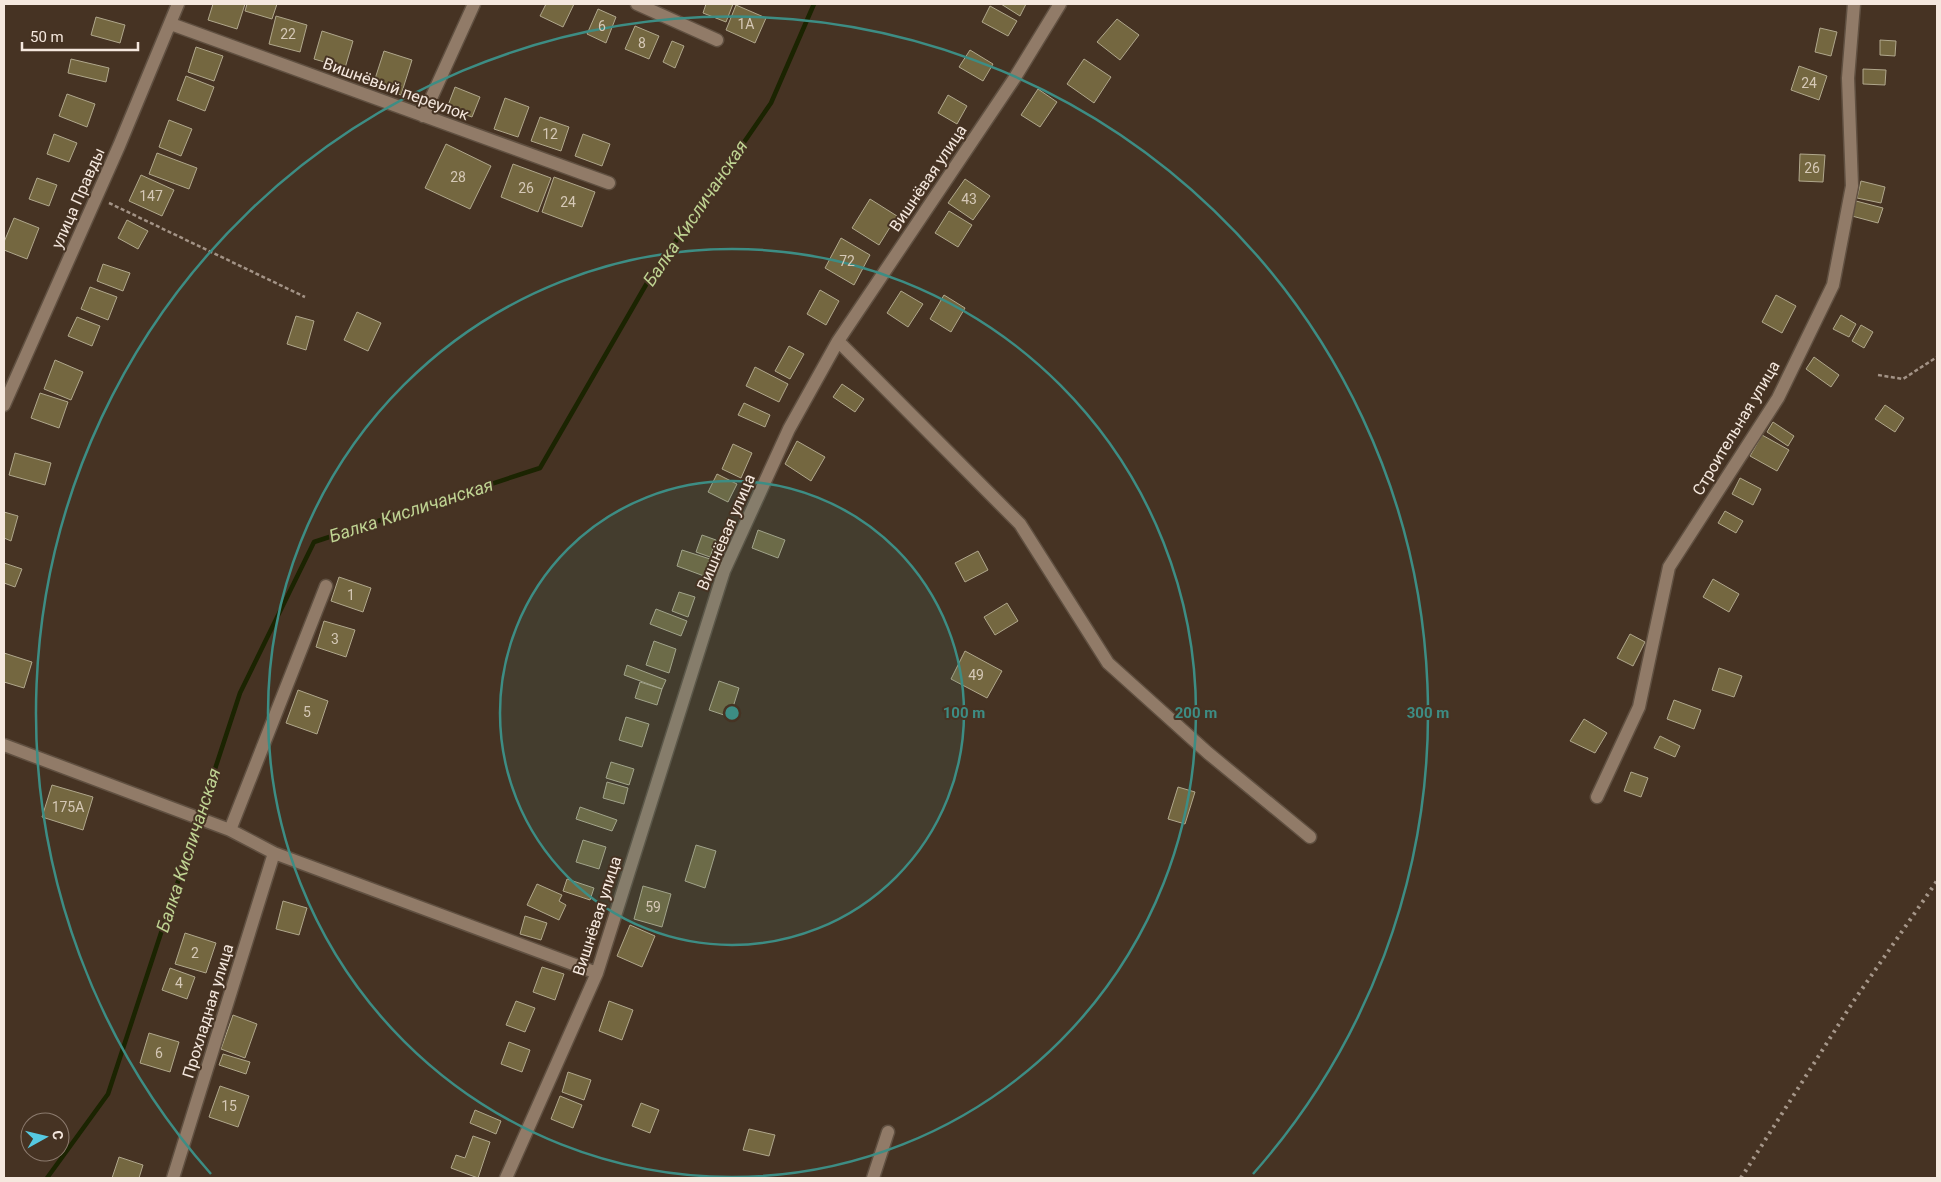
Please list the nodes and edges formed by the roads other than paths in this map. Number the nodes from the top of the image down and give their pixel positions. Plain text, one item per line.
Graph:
1 (178, 4) edge
2 (474, 4) edge
3 (637, 4) edge
4 (1060, 4) edge
5 (1854, 4) edge
6 (171, 24) junction
7 (717, 40) dead end
8 (424, 116) junction
9 (609, 184) dead end
10 (838, 341) junction
11 (4, 405) edge
12 (326, 586) dead end
13 (4, 745) edge
14 (1597, 798) dead end
15 (230, 830) junction
16 (1310, 837) dead end
17 (274, 853) junction
18 (597, 973) junction
19 (888, 1132) dead end
20 (173, 1178) edge
21 (506, 1178) edge
22 (873, 1178) edge

1 - 6 street, улица Правды
2 - 8 street
3 - 7 street
4 - 10 street, Вишнёвая улица
5 - 14 street, Строительная улица
6 - 8 street, Вишнёвый переулок
6 - 11 street, улица Правды
8 - 9 street, Вишнёвый переулок
10 - 16 street
10 - 18 street, Вишнёвая улица
12 - 15 street
13 - 15 street
15 - 17 street
17 - 18 street
17 - 20 street, Прохладная улица
18 - 21 street, Вишнёвая улица
19 - 22 street

